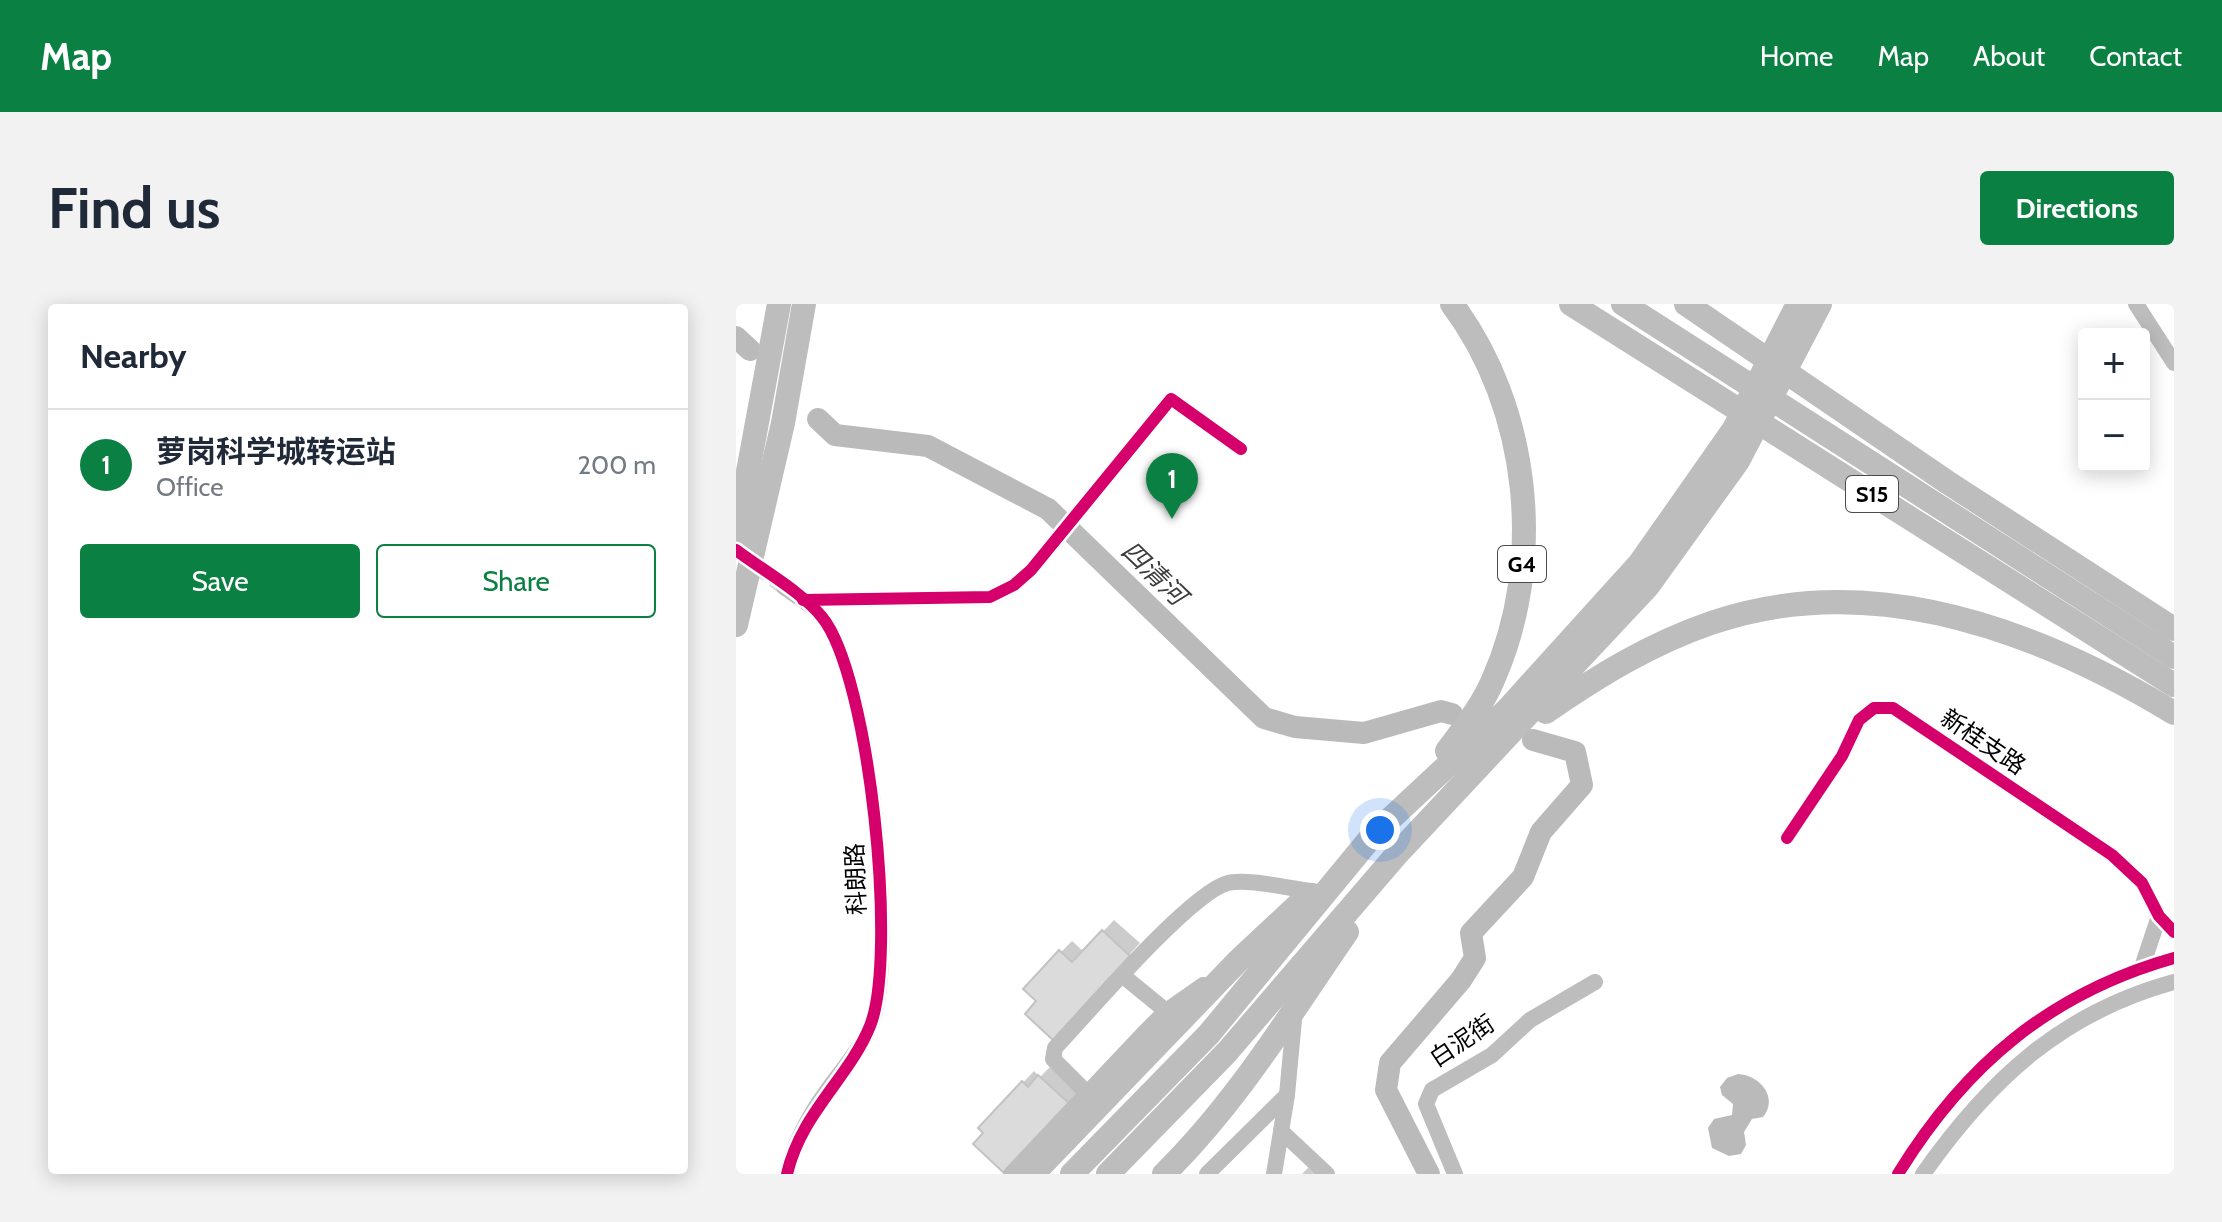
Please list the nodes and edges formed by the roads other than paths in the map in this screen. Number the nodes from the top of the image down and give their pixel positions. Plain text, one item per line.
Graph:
1 (779, 304) edge
2 (804, 304) edge
3 (1452, 304) edge
4 (1571, 304) edge
5 (1623, 304) edge
6 (1686, 304) edge
7 (2136, 304) edge
8 (1807, 308) edge
9 (2169, 346) edge
10 (2174, 363) edge
11 (1241, 449) dead end
12 (1702, 497) junction
13 (744, 534) edge
14 (784, 587) tunnel mouth
15 (803, 600) junction
16 (736, 625) edge
17 (2174, 629) edge
18 (2174, 657) edge
19 (2174, 685) edge
20 (2174, 713) edge
21 (1491, 751) junction
22 (1405, 807) junction
23 (1373, 835) junction
24 (1787, 838) dead end
25 (1398, 853) junction
26 (1313, 891) junction
27 (2159, 916) junction
28 (2174, 932) edge
29 (2174, 958) edge
30 (1238, 961) junction
31 (2142, 967) junction
32 (1122, 975) junction
33 (1595, 982) dead end
34 (2174, 982) edge
35 (1296, 1007) junction
36 (1166, 1011) junction
37 (1086, 1092) junction
38 (1287, 1095) junction
39 (1281, 1131) junction
40 (1219, 1161) junction
41 (787, 1174) edge
42 (1011, 1174) edge
43 (1033, 1174) edge
44 (1072, 1174) edge
45 (1108, 1174) edge
46 (1164, 1174) edge
47 (1207, 1174) edge
48 (1232, 1174) edge
49 (1274, 1174) edge
50 (1327, 1174) edge
51 (1455, 1174) edge
52 (1898, 1174) edge
53 (1923, 1174) edge

1 - 13 highway
2 - 13 highway
3 - 22 highway, G4
4 - 19 highway, S15
5 - 18 highway, S15
6 - 17 highway
7 - 9 street
8 - 12 highway
9 - 10 street
11 - 15 street
12 - 21 highway
12 - 22 highway
13 - 16 highway
14 - 15 street, 科朗路
15 - 41 street, 科朗路
20 - 21 highway
21 - 25 highway
22 - 23 highway, G4
23 - 26 highway
23 - 44 highway, G4
24 - 27 street, 新桂支路
25 - 35 highway
25 - 45 highway
26 - 30 highway
26 - 32 street
27 - 28 street, 新桂支路
27 - 31 street
29 - 31 street
30 - 36 street
30 - 43 highway
31 - 52 street
32 - 36 street
32 - 37 street
33 - 51 street, 白泥街
34 - 53 street
35 - 38 street
35 - 46 highway
36 - 37 street
37 - 42 street
38 - 39 street
38 - 40 street
39 - 49 street
39 - 50 street
40 - 47 street
40 - 48 street

